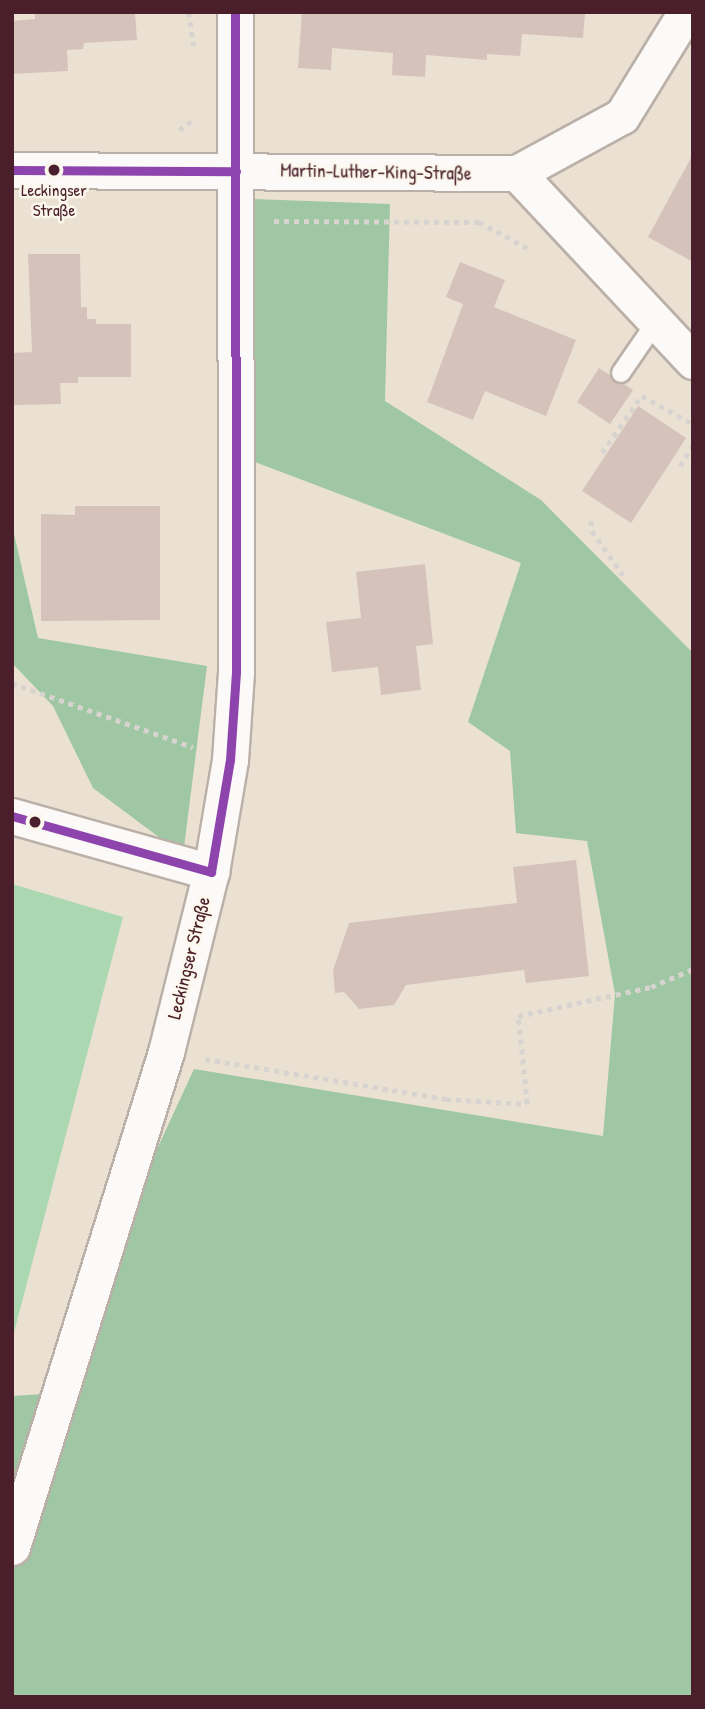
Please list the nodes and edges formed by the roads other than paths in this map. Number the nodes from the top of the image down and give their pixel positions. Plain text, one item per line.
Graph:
1 (235, 12) edge
2 (686, 12) edge
3 (12, 170) edge
4 (236, 171) junction
5 (517, 173) junction
6 (656, 322) junction
7 (693, 361) edge
8 (624, 369) road end
9 (12, 816) edge
10 (211, 872) junction
11 (12, 1547) edge

1 - 4 street, Leckingser Straße
2 - 5 street, Martin-Luther-King-Straße
3 - 4 street, Martin-Luther-King-Straße
4 - 5 street, Martin-Luther-King-Straße
4 - 10 street, Leckingser Straße
5 - 6 street
6 - 7 street
6 - 8 lane
9 - 10 street
10 - 11 street, Leckingser Straße

